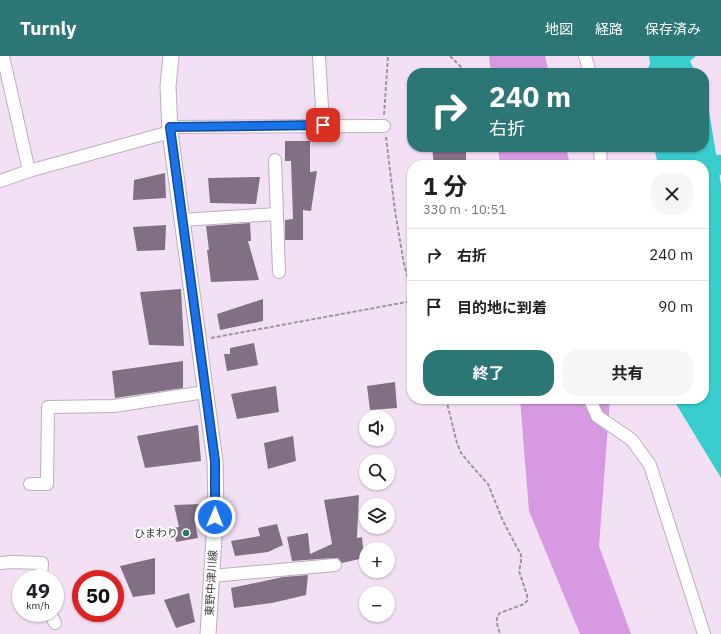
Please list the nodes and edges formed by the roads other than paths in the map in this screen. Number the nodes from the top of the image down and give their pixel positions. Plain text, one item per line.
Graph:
1 (3, 56) edge
2 (171, 56) edge
3 (319, 56) edge
4 (585, 56) edge
5 (589, 68) edge
6 (323, 125) junction
7 (384, 126) road end
8 (170, 130) junction
9 (275, 160) dead end
10 (29, 171) junction
11 (0, 181) edge
12 (277, 214) junction
13 (182, 220) junction
14 (279, 272) dead end
15 (205, 392) junction
16 (592, 404) edge
17 (30, 484) dead end
18 (0, 563) edge
19 (335, 565) dead end
20 (42, 570) edge
21 (212, 576) junction
22 (208, 634) edge
23 (704, 634) edge

1 - 10 street
2 - 8 main road, 東野中津川線
3 - 6 street
4 - 5 street
6 - 7 street
6 - 8 street
8 - 10 street
8 - 13 main road, 東野中津川線
9 - 12 street
10 - 11 street
12 - 13 street
12 - 14 street
13 - 15 main road, 東野中津川線
15 - 17 street
15 - 21 main road, 東野中津川線
16 - 23 street
18 - 20 street
19 - 21 street
21 - 22 main road, 東野中津川線

